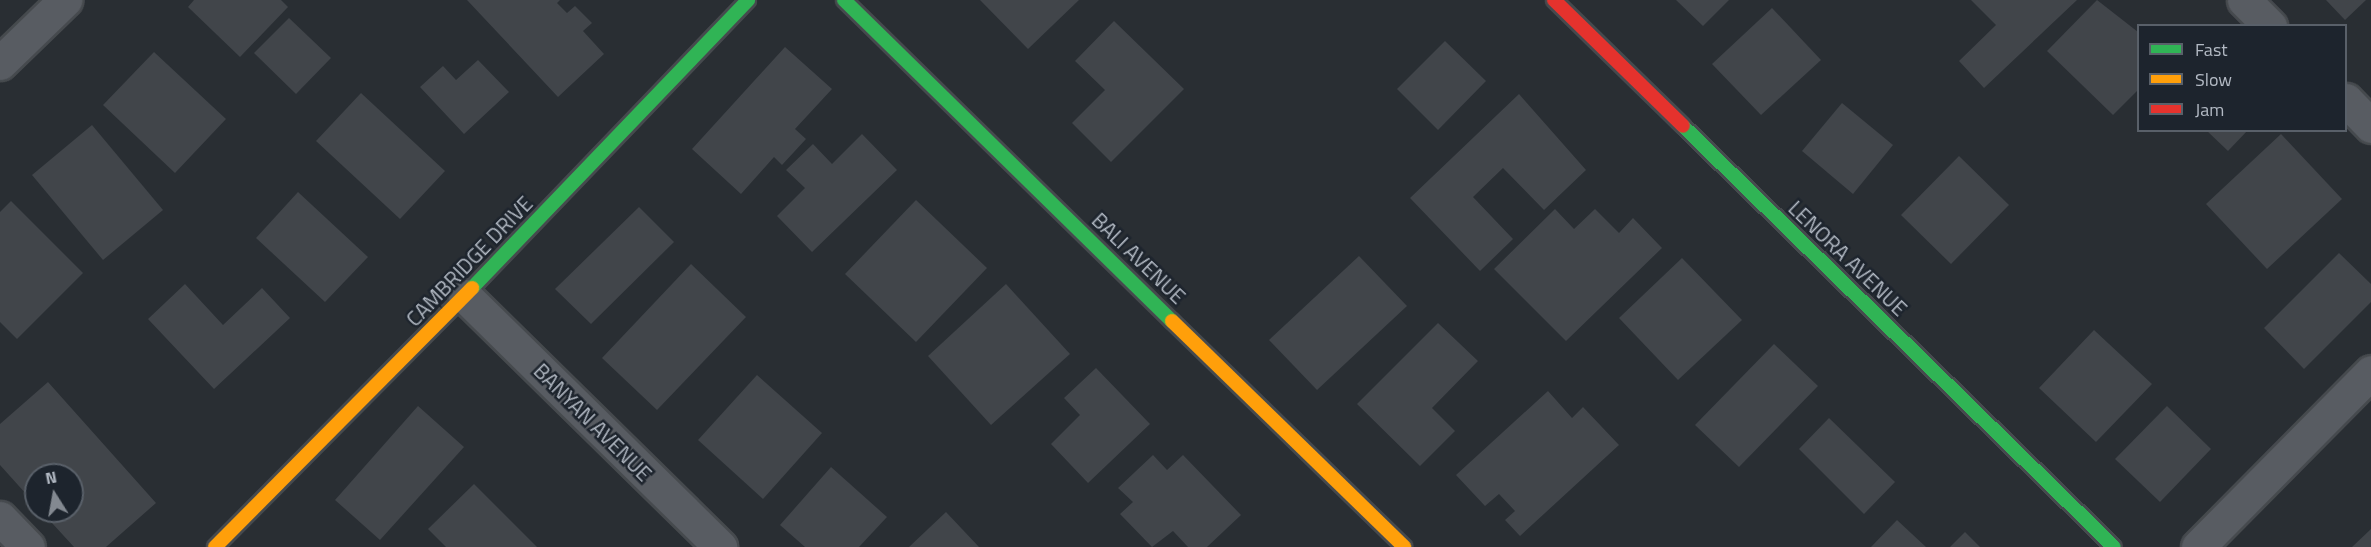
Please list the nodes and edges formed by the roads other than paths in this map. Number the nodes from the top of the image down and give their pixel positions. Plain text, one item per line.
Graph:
1 (65, 0) edge
2 (748, 0) edge
3 (844, 0) edge
4 (1554, 0) edge
5 (2244, 0) edge
6 (2268, 24) edge
7 (0, 63) edge
8 (2347, 101) edge
9 (2371, 126) edge
10 (465, 296) junction
11 (2371, 372) edge
12 (0, 518) edge
13 (28, 547) edge
14 (215, 547) edge
15 (720, 547) edge
16 (1404, 547) edge
17 (2114, 547) edge
18 (2198, 547) edge

1 - 7 street
2 - 10 street, CAMBRIDGE DRIVE
3 - 16 street, BALI AVENUE
4 - 17 street, LENORA AVENUE
5 - 6 street
8 - 9 street
10 - 14 street, CAMBRIDGE DRIVE
10 - 15 street, BANYAN AVENUE
11 - 18 street
12 - 13 street

